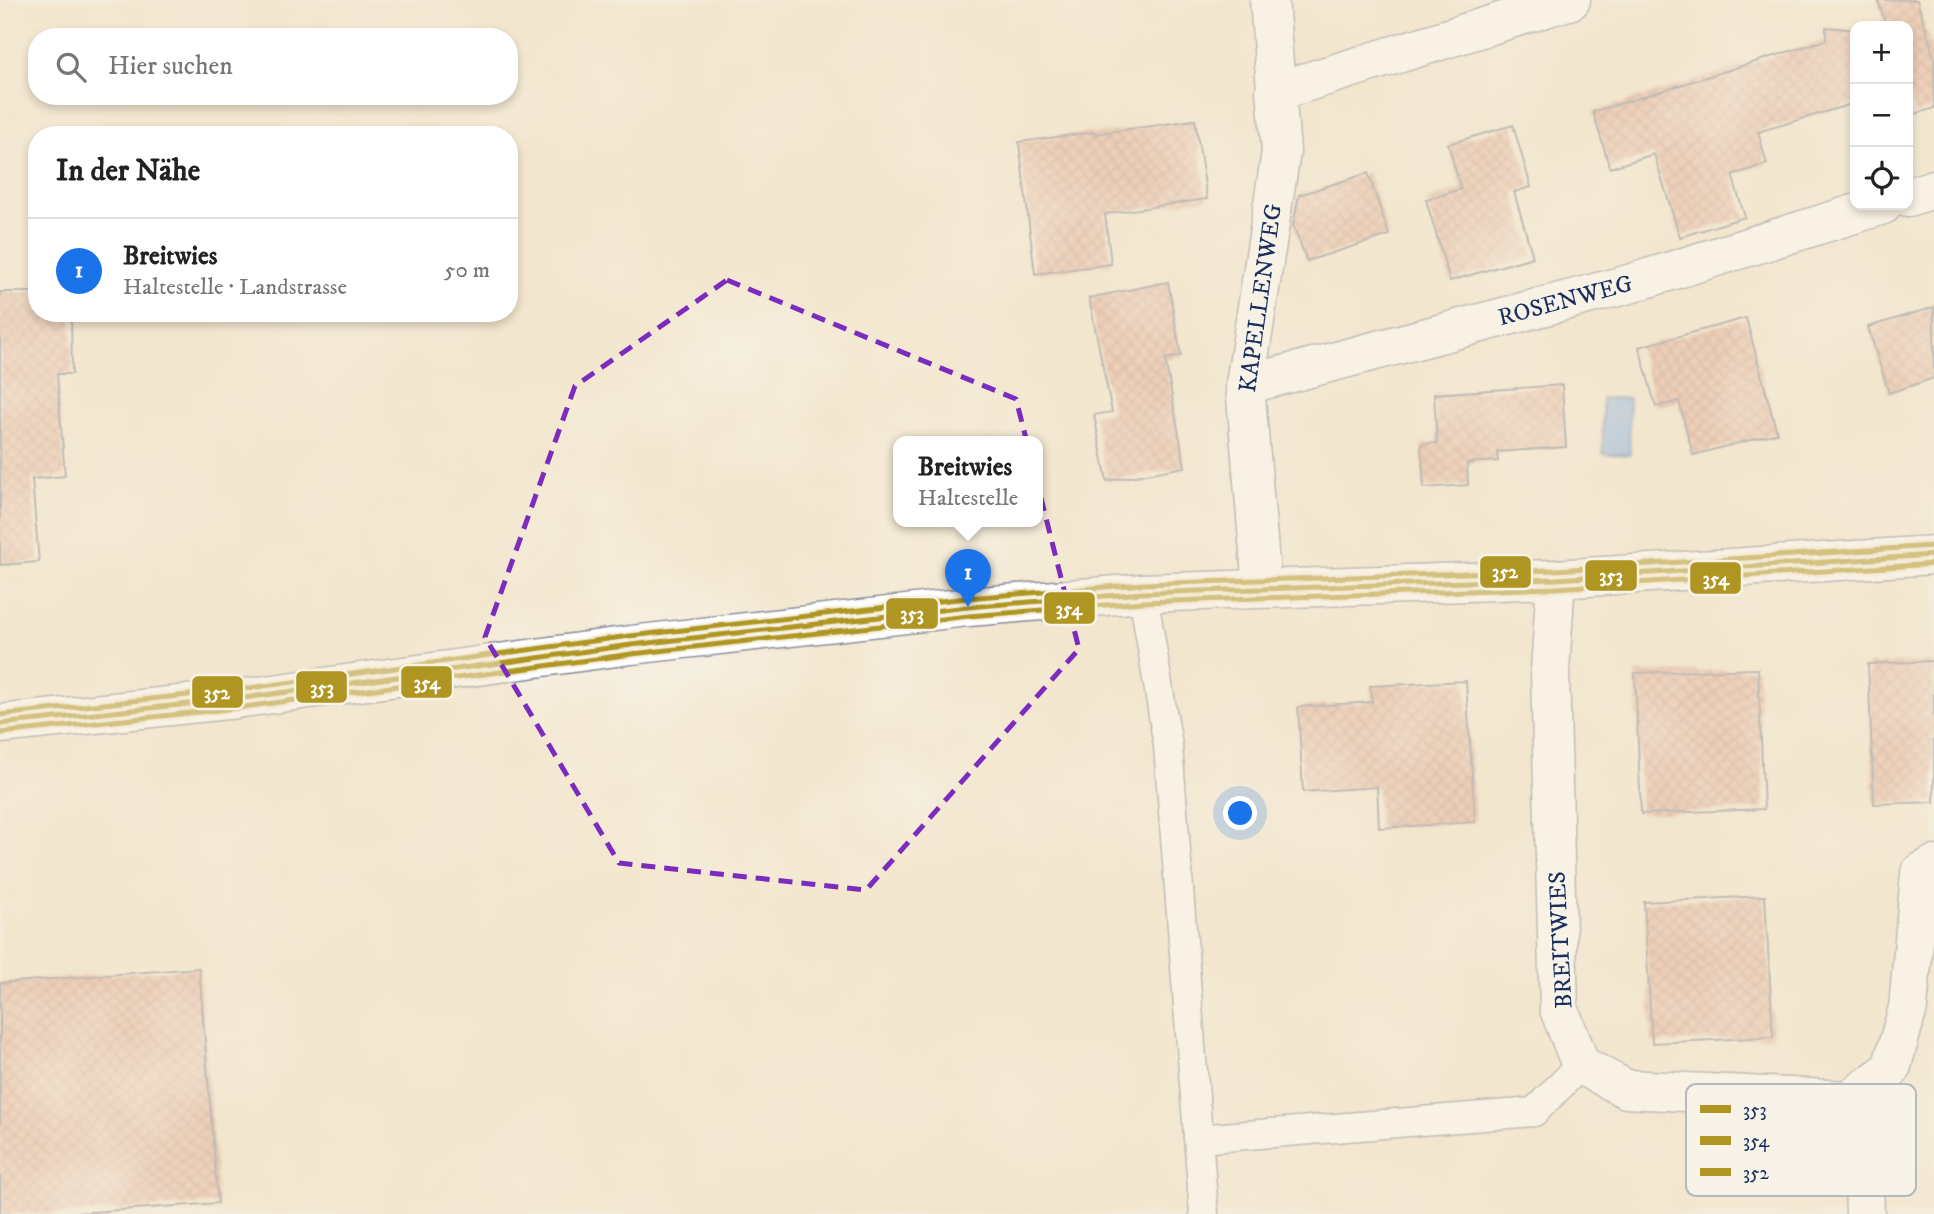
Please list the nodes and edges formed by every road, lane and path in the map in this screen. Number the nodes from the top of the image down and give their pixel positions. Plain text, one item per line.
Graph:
1 (1269, 0) edge
2 (1571, 0) edge
3 (1275, 92) junction
4 (1934, 189) edge
5 (1913, 195) edge
6 (1867, 210) edge
7 (1245, 386) junction
8 (1934, 555) edge
9 (1556, 579) junction
10 (1262, 588) junction
11 (1143, 593) junction
12 (0, 724) edge
13 (1934, 865) edge
14 (1581, 1065) junction
15 (1871, 1084) edge
16 (1686, 1092) edge
17 (1198, 1139) junction
18 (1864, 1196) edge
19 (1204, 1214) edge
20 (1865, 1214) edge

1 - 3 street, KAPELLENWEG
2 - 3 street
3 - 7 street, KAPELLENWEG
4 - 5 street
6 - 7 street, ROSENWEG
7 - 10 street, KAPELLENWEG
8 - 9 street
9 - 10 street
9 - 14 street, BREITWIES
10 - 11 street
11 - 12 street
11 - 17 lane
13 - 15 street
14 - 16 street
14 - 17 lane
17 - 19 lane
18 - 20 street

